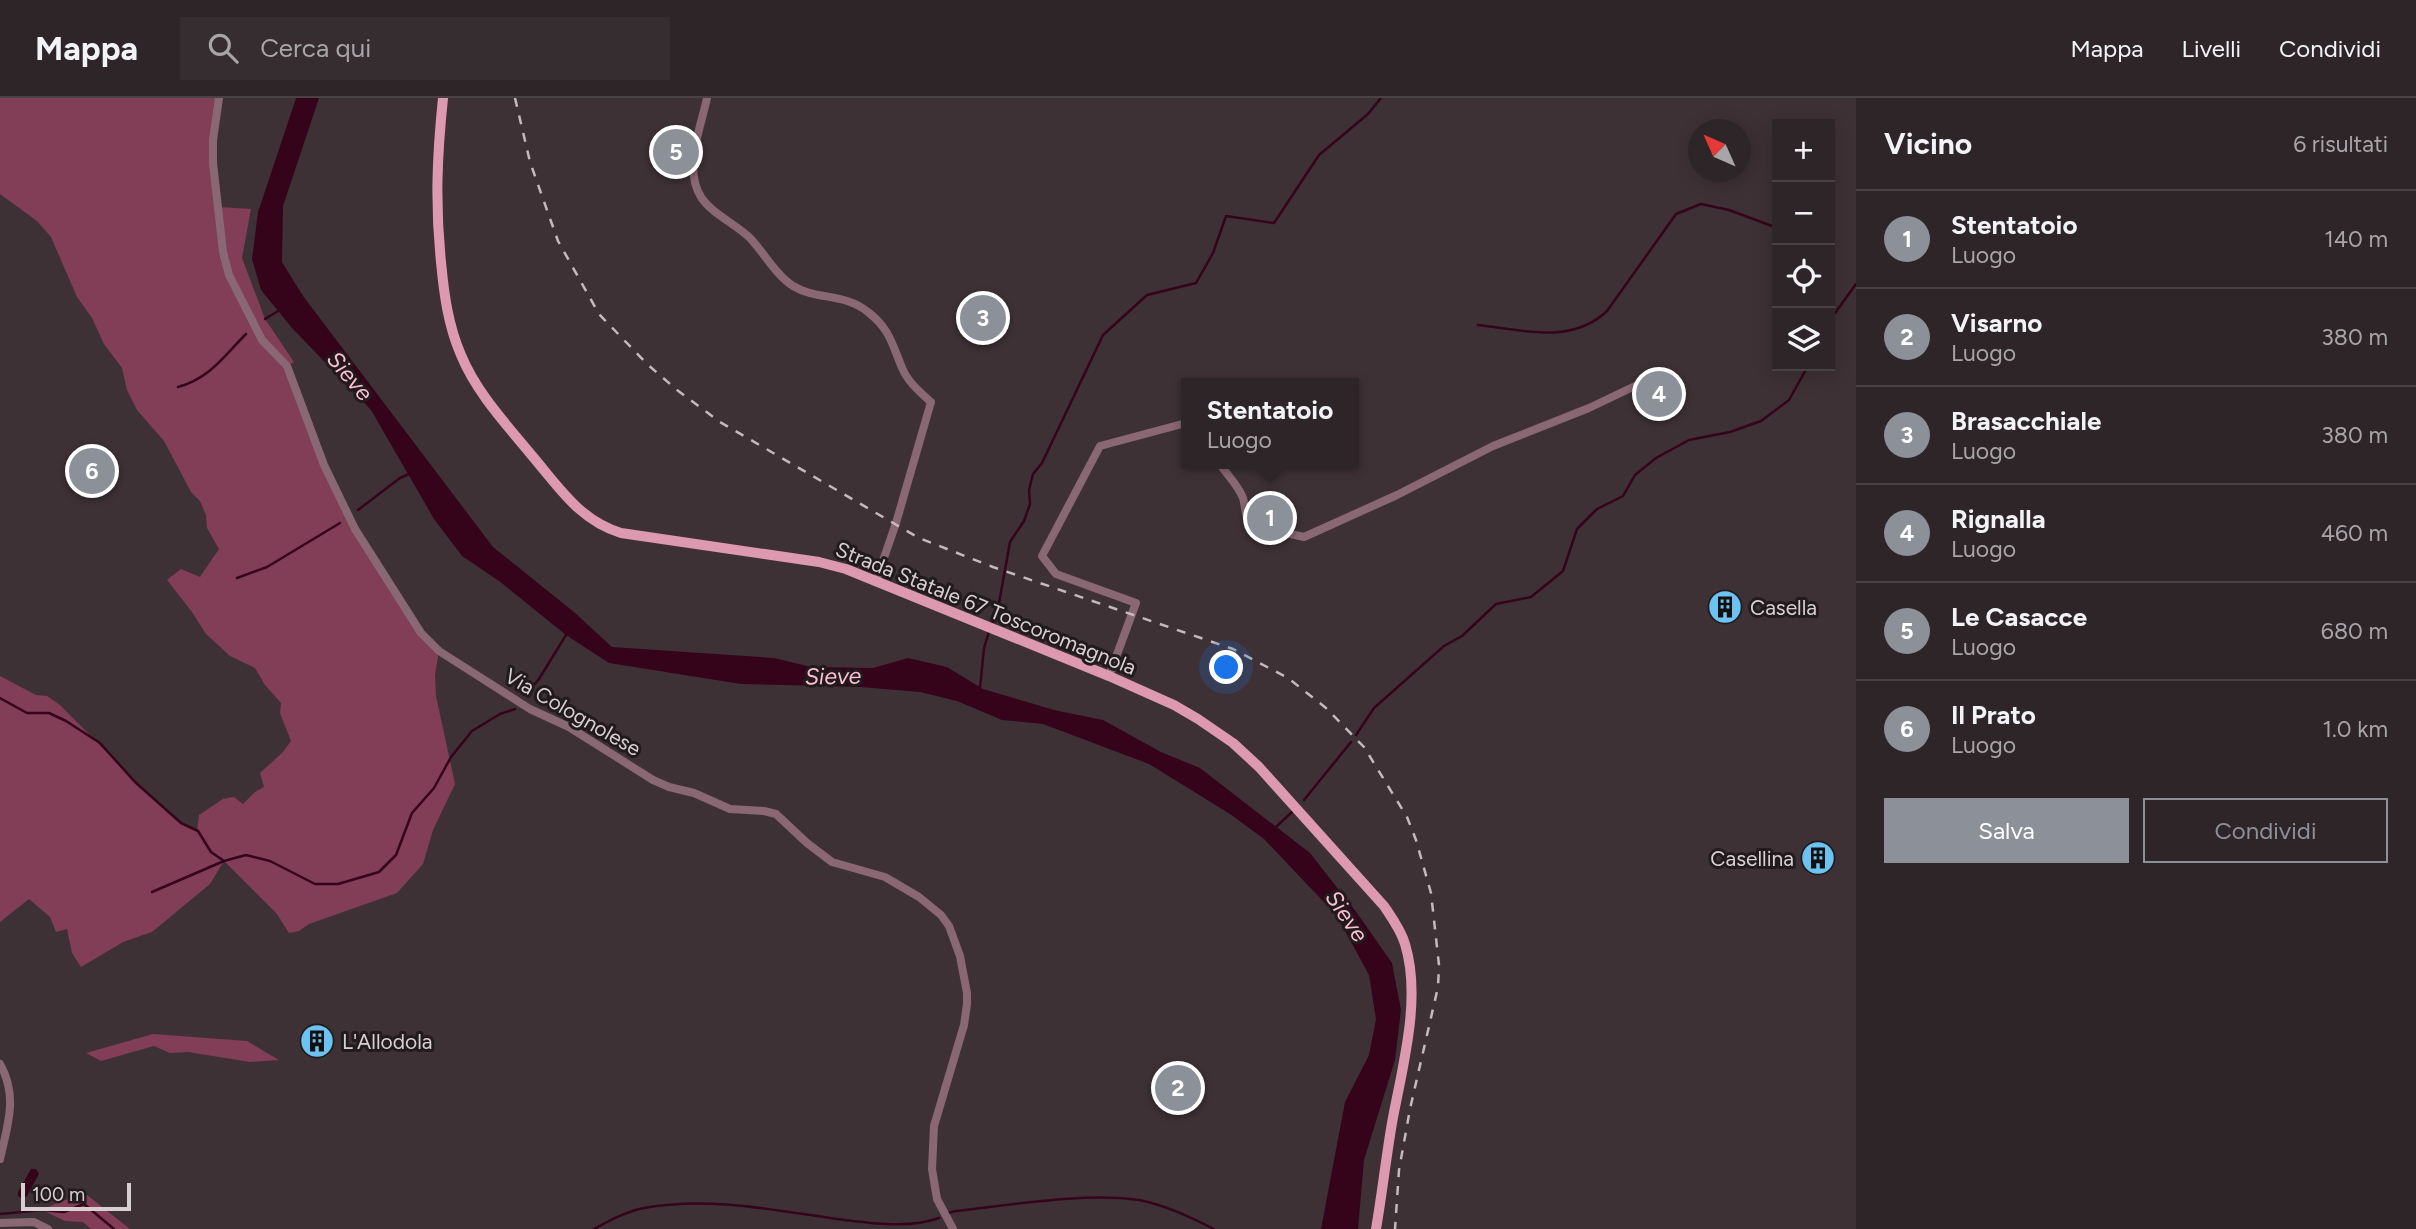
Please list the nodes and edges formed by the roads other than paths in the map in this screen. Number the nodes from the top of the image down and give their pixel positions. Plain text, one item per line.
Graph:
1 (219, 98) edge
2 (443, 98) edge
3 (707, 98) edge
4 (1658, 375) dead end
5 (1181, 424) edge
6 (1224, 469) edge
7 (876, 581) junction
8 (1110, 676) junction
9 (0, 1064) edge
10 (0, 1159) edge
11 (0, 1223) edge
12 (48, 1229) edge
13 (953, 1229) edge
14 (1376, 1229) edge

1 - 13 street, Via Colognolese
2 - 7 main road, Strada Statale 67 Toscoromagnola
3 - 7 street
4 - 6 street
5 - 8 street
7 - 8 main road, Strada Statale 67 Toscoromagnola
8 - 14 main road, Strada Statale 67 Toscoromagnola
9 - 10 street
11 - 12 street

